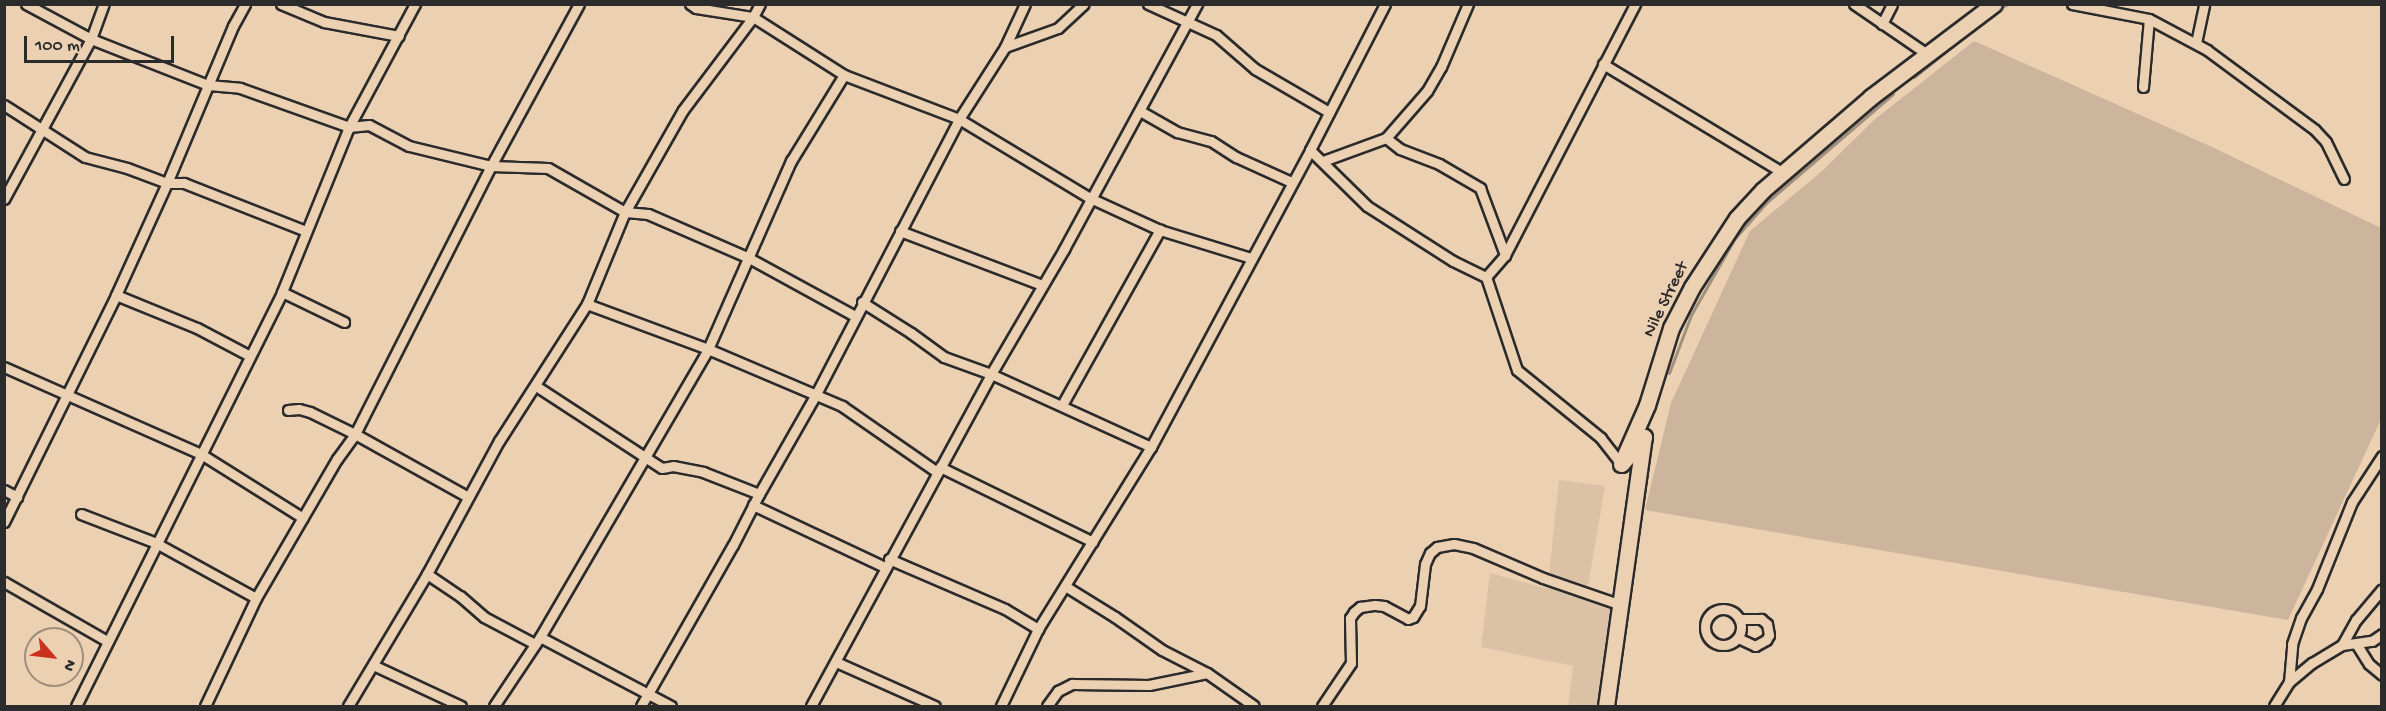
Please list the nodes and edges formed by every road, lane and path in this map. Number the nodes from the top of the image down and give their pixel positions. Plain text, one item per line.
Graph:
1 (26, 4) edge
2 (104, 4) edge
3 (245, 4) edge
4 (281, 4) edge
5 (415, 4) edge
6 (579, 4) edge
7 (690, 4) edge
8 (760, 4) edge
9 (1025, 4) edge
10 (1084, 4) edge
11 (1148, 4) edge
12 (1197, 4) edge
13 (1384, 4) edge
14 (1468, 4) edge
15 (1635, 4) edge
16 (1854, 4) edge
17 (1892, 4) edge
18 (1994, 4) edge
19 (2072, 4) edge
20 (2204, 4) edge
21 (753, 17) junction
22 (2149, 20) junction
23 (1187, 21) junction
24 (1882, 24) junction
25 (399, 36) junction
26 (91, 39) junction
27 (2196, 44) junction
28 (1005, 46) junction
29 (1927, 54) junction
30 (1603, 64) junction
31 (844, 75) junction
32 (208, 85) junction
33 (2143, 87) dead end
34 (4, 105) edge
35 (1140, 111) junction
36 (1329, 112) junction
37 (960, 119) junction
38 (350, 127) junction
39 (42, 129) junction
40 (1386, 138) junction
41 (1310, 150) junction
42 (1323, 161) junction
43 (491, 166) junction
44 (1782, 172) junction
45 (2344, 179) dead end
46 (1289, 181) dead end
47 (167, 183) junction
48 (1090, 198) junction
49 (4, 199) edge
50 (625, 212) junction
51 (1160, 230) junction
52 (306, 231) junction
53 (900, 231) junction
54 (1505, 255) junction
55 (750, 258) junction
56 (1251, 258) junction
57 (1486, 277) junction
58 (1042, 285) junction
59 (282, 292) junction
60 (116, 295) junction
61 (862, 302) junction
62 (587, 304) junction
63 (855, 316) junction
64 (344, 322) dead end
65 (708, 349) junction
66 (250, 356) junction
67 (4, 367) edge
68 (991, 374) junction
69 (536, 386) junction
70 (66, 396) junction
71 (815, 396) junction
72 (1062, 405) junction
73 (288, 410) dead end
74 (355, 434) junction
75 (1151, 447) junction
76 (201, 454) junction
77 (2382, 456) edge
78 (645, 458) junction
79 (1621, 464) junction
80 (939, 469) junction
81 (4, 490) edge
82 (759, 494) junction
83 (17, 497) junction
84 (468, 497) junction
85 (753, 505) junction
86 (81, 514) dead end
87 (303, 518) junction
88 (4, 522) edge
89 (1093, 542) junction
90 (156, 543) junction
91 (887, 563) junction
92 (427, 574) junction
93 (4, 582) edge
94 (1065, 586) junction
95 (2382, 589) edge
96 (256, 598) junction
97 (1618, 604) junction
98 (1739, 620) junction
99 (1038, 629) junction
100 (2382, 634) edge
101 (1738, 638) junction
102 (107, 641) junction
103 (537, 641) junction
104 (2342, 645) junction
105 (2357, 645) junction
106 (836, 662) junction
107 (373, 665) junction
108 (1207, 673) junction
109 (2382, 675) edge
110 (2289, 682) junction
111 (648, 694) junction
112 (76, 706) edge
113 (205, 706) edge
114 (348, 706) edge
115 (461, 706) edge
116 (494, 706) edge
117 (641, 706) edge
118 (671, 706) edge
119 (811, 706) edge
120 (935, 706) edge
121 (1000, 706) edge
122 (1047, 706) edge
123 (1254, 706) edge
124 (1322, 706) edge
125 (1606, 706) edge
126 (2274, 706) edge

1 - 26 street
2 - 26 street
3 - 32 street
4 - 25 street
5 - 25 street
6 - 43 street
7 - 21 street
8 - 21 street
9 - 28 street
10 - 28 street
11 - 23 street
12 - 23 street
13 - 36 street
14 - 40 street
15 - 30 street
16 - 24 street
17 - 24 street
18 - 29 main road, Nile Street
19 - 22 street
20 - 27 street
21 - 31 street
21 - 50 street
22 - 27 street
22 - 33 street
23 - 35 street
23 - 36 street
24 - 29 street
25 - 38 street
26 - 32 street
26 - 39 street
27 - 45 street
28 - 37 street
29 - 44 main road, Nile Street
30 - 44 street
30 - 54 street
31 - 37 street
31 - 55 street
32 - 38 street
32 - 47 street
34 - 39 street
35 - 46 street
35 - 48 street
36 - 41 street
37 - 48 street
37 - 53 street
38 - 43 street
38 - 52 street
39 - 47 street
39 - 49 street
40 - 42 street
40 - 54 street
41 - 42 street
41 - 56 street
42 - 57 street
43 - 50 street
43 - 74 street
44 - 79 main road, Nile Street
47 - 52 street
47 - 60 street
48 - 51 street
48 - 58 street
50 - 55 street
50 - 62 street
51 - 56 street
51 - 72 street
52 - 59 street
53 - 58 street
53 - 61 street
54 - 57 street
55 - 63 street
55 - 65 street
56 - 75 street
57 - 79 street
58 - 68 street
59 - 64 street
59 - 66 street
60 - 66 street
60 - 70 street
61 - 63 street
61 - 68 street
62 - 65 street
62 - 69 street
63 - 71 street
65 - 71 street
65 - 78 street
66 - 76 street
67 - 70 street
68 - 72 street
68 - 80 street
69 - 78 street
69 - 84 street
70 - 76 street
70 - 83 street
71 - 80 street
71 - 82 street
72 - 75 street
73 - 74 street
74 - 84 street
74 - 87 street
75 - 89 street
76 - 87 street
76 - 90 street
77 - 110 street
78 - 82 street
78 - 103 street
79 - 97 main road
80 - 89 street
80 - 91 street
81 - 83 street
82 - 85 street
83 - 88 street
84 - 92 street
85 - 91 street
85 - 111 street
86 - 90 street
87 - 96 street
89 - 94 street
90 - 96 street
90 - 102 street
91 - 99 street
91 - 106 street
92 - 103 street
92 - 107 street
93 - 102 street
94 - 99 street
94 - 108 street
95 - 104 street
96 - 113 street
97 - 124 street
97 - 125 main road
98 - 101 street
98 - 101 street
98 - 101 street
99 - 121 street
100 - 105 street
102 - 112 street
103 - 111 street
103 - 116 street
104 - 105 street
104 - 110 street
105 - 109 street
106 - 119 street
106 - 120 street
107 - 114 street
107 - 115 street
108 - 122 street
108 - 123 street
110 - 126 street
111 - 117 street
111 - 118 street

